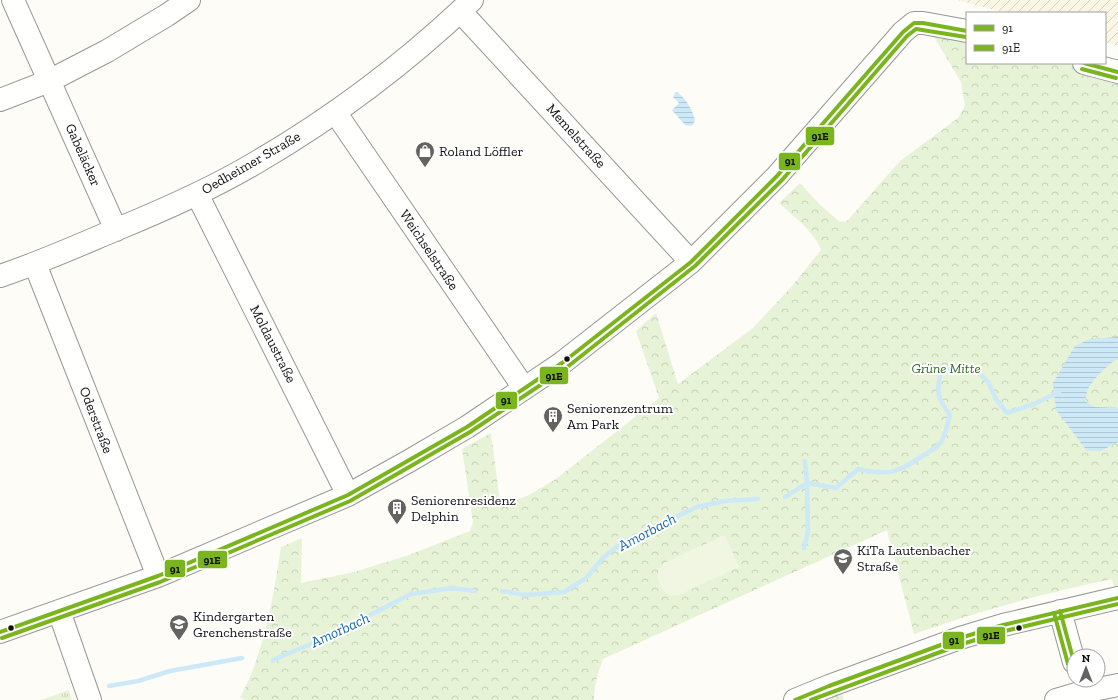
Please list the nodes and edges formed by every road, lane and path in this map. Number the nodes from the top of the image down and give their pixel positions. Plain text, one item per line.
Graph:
1 (13, 0) edge
2 (189, 0) edge
3 (466, 5) edge
4 (966, 31) edge
5 (1088, 64) edge
6 (1118, 72) edge
7 (49, 81) junction
8 (0, 100) edge
9 (334, 112) junction
10 (197, 194) junction
11 (116, 230) junction
12 (691, 262) junction
13 (35, 264) junction
14 (0, 276) edge
15 (524, 388) junction
16 (348, 495) junction
17 (158, 576) junction
18 (1118, 598) edge
19 (58, 611) junction
20 (1060, 612) junction
21 (0, 632) edge
22 (1070, 648) edge
23 (1118, 685) edge
24 (1082, 691) edge
25 (90, 700) edge
26 (795, 700) edge
27 (1056, 700) edge

1 - 7 street, Gabeläcker
2 - 7 street
3 - 9 street, Oedheimer Straße
3 - 12 street, Memelstraße
4 - 12 street
5 - 6 street
7 - 8 street
7 - 11 street, Gabeläcker
9 - 10 street, Oedheimer Straße
9 - 15 street, Weichselstraße
10 - 11 street, Oedheimer Straße
10 - 16 street, Moldaustraße
11 - 13 street, Oedheimer Straße
12 - 15 street
13 - 14 street, Oedheimer Straße
13 - 17 street, Oderstraße
15 - 16 street
16 - 17 street
17 - 19 street
18 - 20 street
19 - 21 street
19 - 25 street
20 - 22 street
20 - 26 street
23 - 24 street
24 - 27 street

